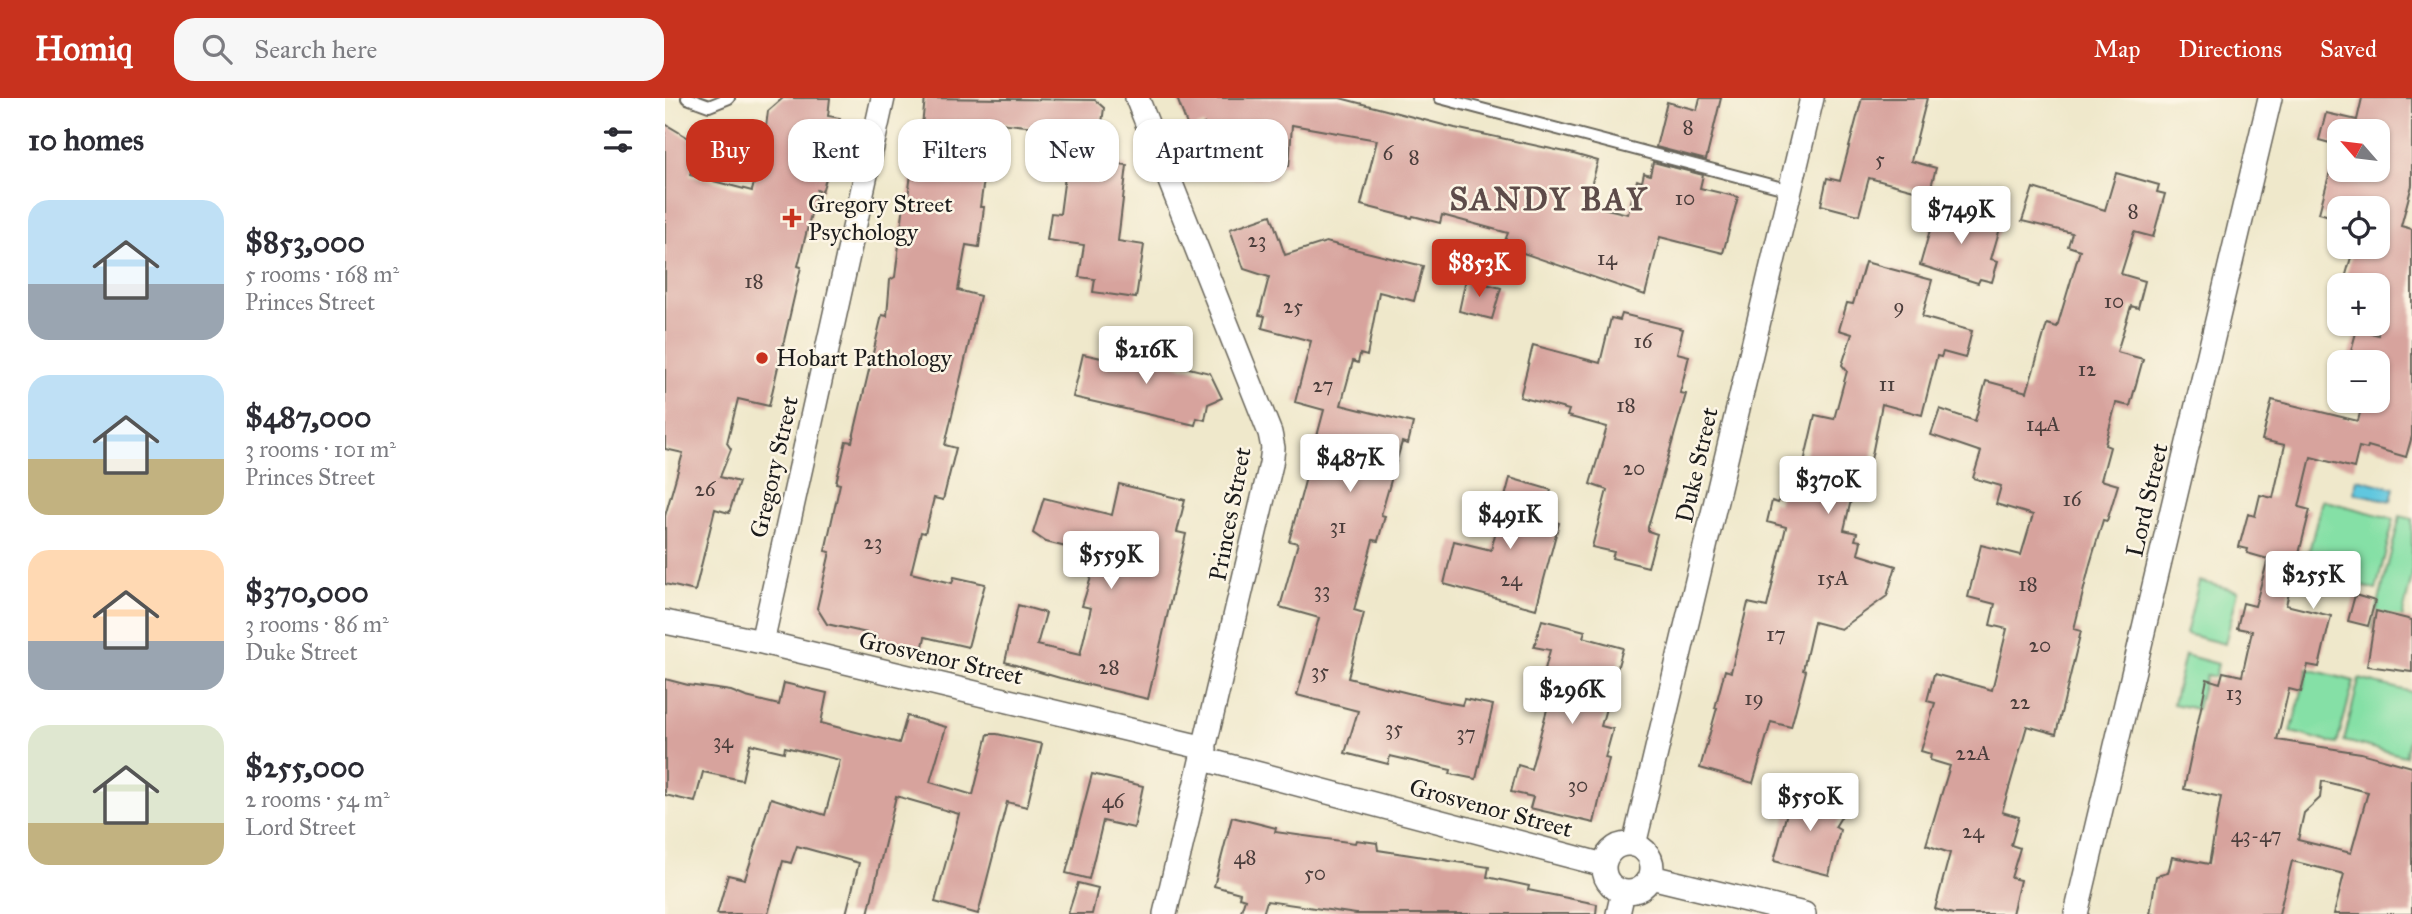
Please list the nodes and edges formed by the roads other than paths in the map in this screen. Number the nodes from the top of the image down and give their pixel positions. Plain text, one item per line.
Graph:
1 (687, 98) edge
2 (729, 98) edge
3 (883, 98) edge
4 (1137, 98) edge
5 (1440, 98) edge
6 (1812, 98) edge
7 (2270, 98) edge
8 (1790, 190) junction
9 (665, 622) edge
10 (762, 642) junction
11 (1204, 754) junction
12 (1634, 845) junction
13 (1604, 864) junction
14 (1651, 877) junction
15 (1621, 903) edge
16 (1165, 914) edge
17 (1804, 914) edge
18 (2076, 914) edge

1 - 2 lane
3 - 10 street, Gregory Street
4 - 11 street, Princes Street
5 - 8 lane
6 - 8 street, Duke Street
7 - 18 street, Lord Street
8 - 12 street, Duke Street
9 - 10 street, Grosvenor Street
10 - 11 street, Grosvenor Street
11 - 13 street, Grosvenor Street
11 - 16 street, Princes Street
12 - 13 street
12 - 14 street
13 - 15 street
14 - 15 street
14 - 17 street

